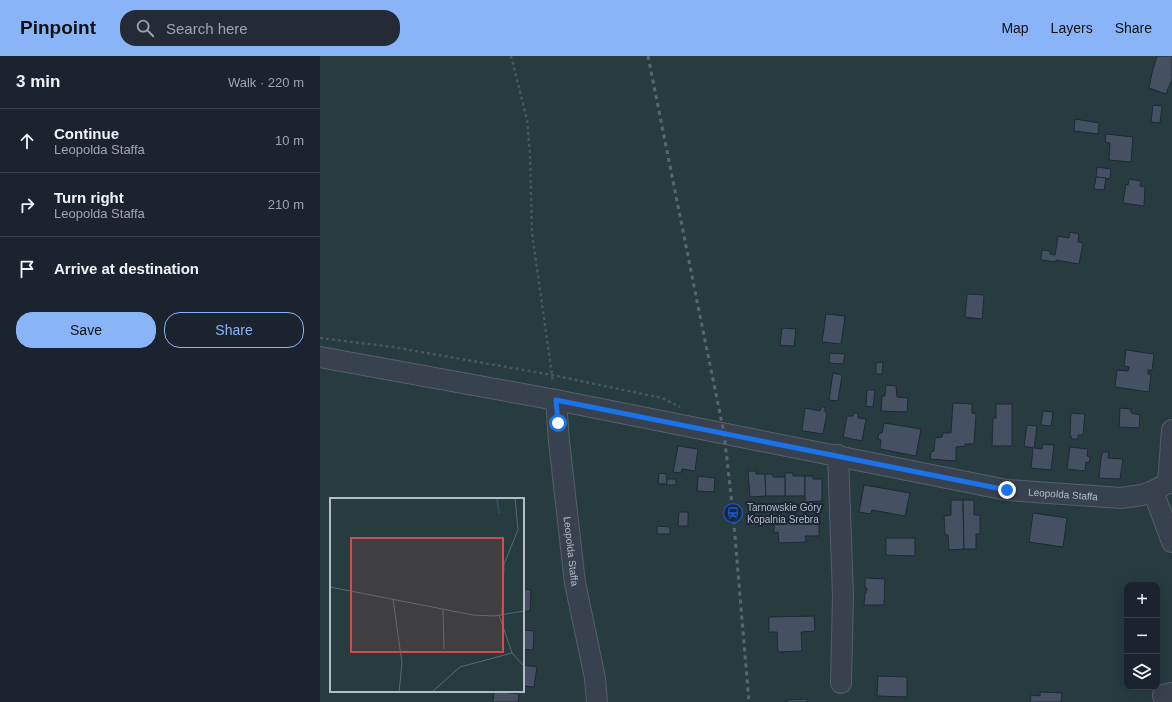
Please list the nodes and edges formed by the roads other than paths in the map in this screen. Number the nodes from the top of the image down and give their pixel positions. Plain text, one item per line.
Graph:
1 (320, 357) edge
2 (556, 400) junction
3 (1172, 430) edge
4 (838, 455) junction
5 (1164, 486) edge
6 (1172, 542) edge
7 (841, 683) dead end
8 (597, 702) edge

1 - 2 street, Leopolda Staffa
2 - 4 street, Leopolda Staffa
2 - 8 street, Leopolda Staffa
3 - 5 street
4 - 5 street, Leopolda Staffa
4 - 7 street
5 - 6 street

